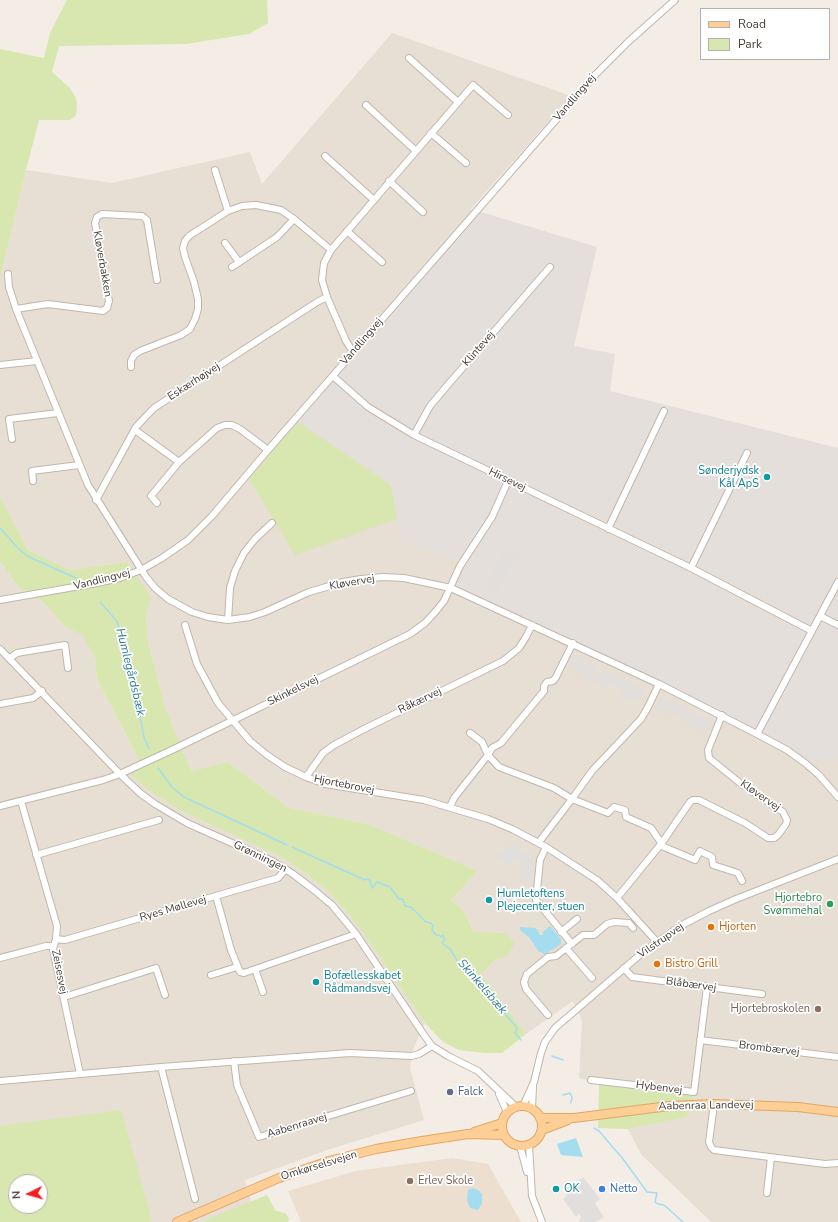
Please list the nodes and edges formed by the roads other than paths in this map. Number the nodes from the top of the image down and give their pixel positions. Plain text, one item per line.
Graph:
1 (675, 0) edge
2 (409, 58) dead end
3 (458, 102) junction
4 (366, 105) dead end
5 (508, 115) dead end
6 (431, 133) junction
7 (416, 150) junction
8 (325, 156) dead end
9 (466, 163) dead end
10 (215, 170) dead end
11 (389, 181) junction
12 (374, 200) junction
13 (228, 211) junction
14 (423, 212) dead end
15 (294, 219) junction
16 (348, 231) junction
17 (225, 243) dead end
18 (331, 250) junction
19 (239, 262) junction
20 (382, 262) dead end
21 (232, 267) dead end
22 (550, 267) dead end
23 (8, 274) dead end
24 (157, 280) dead end
25 (327, 297) junction
26 (16, 309) junction
27 (353, 352) junction
28 (37, 361) junction
29 (0, 365) edge
30 (131, 366) dead end
31 (333, 376) junction
32 (664, 411) dead end
33 (58, 413) junction
34 (135, 430) junction
35 (414, 435) junction
36 (12, 439) dead end
37 (268, 450) junction
38 (747, 453) dead end
39 (179, 462) junction
40 (79, 465) junction
41 (33, 481) dead end
42 (508, 481) junction
43 (96, 500) junction
44 (157, 503) dead end
45 (272, 523) dead end
46 (608, 529) junction
47 (691, 568) junction
48 (141, 570) junction
49 (838, 582) edge
50 (451, 588) junction
51 (0, 600) edge
52 (820, 616) junction
53 (228, 620) junction
54 (185, 625) dead end
55 (532, 625) junction
56 (838, 626) edge
57 (812, 631) junction
58 (573, 643) junction
59 (0, 650) edge
60 (10, 658) junction
61 (68, 668) dead end
62 (658, 684) junction
63 (42, 691) junction
64 (0, 704) edge
65 (722, 715) junction
66 (233, 720) junction
67 (470, 733) dead end
68 (757, 734) junction
69 (488, 756) junction
70 (120, 774) junction
71 (306, 777) junction
72 (838, 796) edge
73 (572, 799) junction
74 (21, 801) junction
75 (0, 806) edge
76 (450, 807) junction
77 (159, 820) dead end
78 (539, 842) junction
79 (661, 844) junction
80 (546, 846) junction
81 (36, 855) junction
82 (838, 859) edge
83 (741, 866) dead end
84 (286, 869) junction
85 (738, 873) junction
86 (742, 881) dead end
87 (216, 896) junction
88 (617, 898) junction
89 (577, 919) dead end
90 (633, 928) dead end
91 (562, 932) junction
92 (356, 934) junction
93 (56, 939) junction
94 (658, 942) junction
95 (53, 946) junction
96 (569, 946) junction
97 (0, 958) edge
98 (237, 967) junction
99 (624, 968) junction
100 (255, 969) junction
101 (211, 975) dead end
102 (592, 978) dead end
103 (707, 987) junction
104 (263, 992) dead end
105 (762, 994) dead end
106 (165, 995) dead end
107 (64, 997) junction
108 (548, 1015) dead end
109 (700, 1040) junction
110 (432, 1046) junction
111 (838, 1057) edge
112 (234, 1061) junction
113 (161, 1067) junction
114 (80, 1074) junction
115 (591, 1080) dead end
116 (0, 1081) edge
117 (534, 1082) junction
118 (496, 1087) junction
119 (411, 1091) dead end
120 (714, 1104) junction
121 (519, 1106) junction
122 (532, 1109) junction
123 (507, 1112) junction
124 (838, 1112) edge
125 (540, 1118) junction
126 (574, 1118) junction
127 (502, 1123) junction
128 (542, 1130) junction
129 (468, 1134) junction
130 (503, 1135) junction
131 (529, 1145) junction
132 (520, 1146) junction
133 (771, 1157) junction
134 (838, 1163) edge
135 (530, 1182) junction
136 (767, 1193) dead end
137 (196, 1199) dead end
138 (177, 1222) edge
139 (542, 1222) edge

1 - 27 street, Vandlingvej
2 - 3 street
3 - 5 street
3 - 6 street
4 - 7 street
6 - 7 street
6 - 9 street
7 - 11 street
8 - 12 street
10 - 13 street
11 - 12 street
11 - 14 street
12 - 16 street
13 - 15 street
13 - 30 street
15 - 18 street
15 - 19 street
16 - 18 street
16 - 20 street
17 - 19 street
18 - 25 street
19 - 21 street
22 - 35 street, Klintevej
23 - 26 street, Kløvervej
24 - 26 street, Kløverbakken
25 - 27 street
25 - 34 street, Eskærhøjvej
26 - 28 street, Kløvervej
27 - 31 street, Vandlingvej
28 - 29 street
28 - 33 street, Kløvervej
31 - 35 street, Hirsevej
31 - 37 street, Vandlingvej
32 - 46 street
33 - 36 street
33 - 40 street, Kløvervej
34 - 39 street
34 - 43 street, Eskærhøjvej
35 - 42 street, Hirsevej
37 - 39 street
37 - 48 street, Vandlingvej
38 - 47 street
39 - 44 street
40 - 41 street
40 - 43 street, Kløvervej
42 - 46 street, Hirsevej
42 - 50 street, Skinkelsvej
43 - 48 street, Kløvervej
45 - 53 street
46 - 47 street, Hirsevej
47 - 57 street, Hirsevej
48 - 51 street, Vandlingvej
48 - 53 street, Kløvervej
49 - 52 street
50 - 53 street, Kløvervej
50 - 55 street, Kløvervej
50 - 66 street, Skinkelsvej
52 - 56 street
52 - 57 street
54 - 66 street, Hjortebrovej
55 - 58 street, Kløvervej
55 - 71 street, Råkærvej
57 - 68 street
58 - 62 street, Kløvervej
58 - 69 street
59 - 60 street, Grønningen
60 - 61 street
60 - 63 street, Grønningen
62 - 65 street, Kløvervej
62 - 73 street
63 - 64 street
63 - 70 street, Grønningen
65 - 68 street, Kløvervej
65 - 79 street, Kløvervej
66 - 70 street, Skinkelsvej
66 - 71 street, Hjortebrovej
67 - 69 street
68 - 72 street, Kløvervej
69 - 73 street
69 - 76 street
70 - 74 street, Skinkelsvej
70 - 84 street, Grønningen
71 - 76 street, Hjortebrovej
73 - 78 street
73 - 79 street
74 - 75 street, Skinkelsvej
74 - 81 street, Zeisesvej
76 - 78 street, Hjortebrovej
77 - 81 street
78 - 80 street, Hjortebrovej
79 - 85 street
79 - 88 street
80 - 88 street, Hjortebrovej
80 - 91 street
81 - 93 street, Zeisesvej
82 - 94 street, Vilstrupvej
83 - 85 street
84 - 87 street, Ryes Møllevej
84 - 92 street, Grønningen
85 - 86 street
87 - 93 street, Ryes Møllevej
87 - 98 street
88 - 94 street, Hjortebrovej
89 - 91 street
90 - 96 street
91 - 96 street
92 - 100 street
92 - 110 street, Grønningen
93 - 95 street, Zeisesvej
94 - 99 street, Vilstrupvej
95 - 97 street
95 - 107 street, Zeisesvej
96 - 102 street
96 - 108 street
98 - 100 street
98 - 101 street
99 - 103 street, Blåbærvej
99 - 117 street, Vilstrupvej
100 - 104 street
103 - 105 street, Blåbærvej
103 - 109 street, Hybenvej
106 - 107 street
107 - 114 street, Zeisesvej
109 - 111 street, Brombærvej
109 - 115 street, Hybenvej
110 - 112 street
110 - 118 street, Grønningen
112 - 113 street
112 - 119 street, Aabenraavej
113 - 114 street
113 - 137 street
114 - 116 street
117 - 121 street, Vilstrupvej
117 - 122 street, Vilstrupvej
118 - 121 street, Grønningen
118 - 123 street, Grønningen
120 - 124 main road, Aabenraa Landevej
120 - 126 main road, Aabenraa Landevej
120 - 133 street
121 - 122 main road
121 - 123 main road
122 - 125 main road
123 - 127 main road
125 - 126 main road, Aabenraa Landevej
125 - 128 main road
126 - 128 main road, Aabenraa Landevej
127 - 129 main road, Omkørselsvejen
127 - 130 main road
128 - 131 main road
129 - 130 main road, Omkørselsvejen
129 - 138 main road, Omkørselsvejen
130 - 132 main road
131 - 132 main road
131 - 135 street
132 - 135 street
133 - 134 street
133 - 136 street
135 - 139 street

